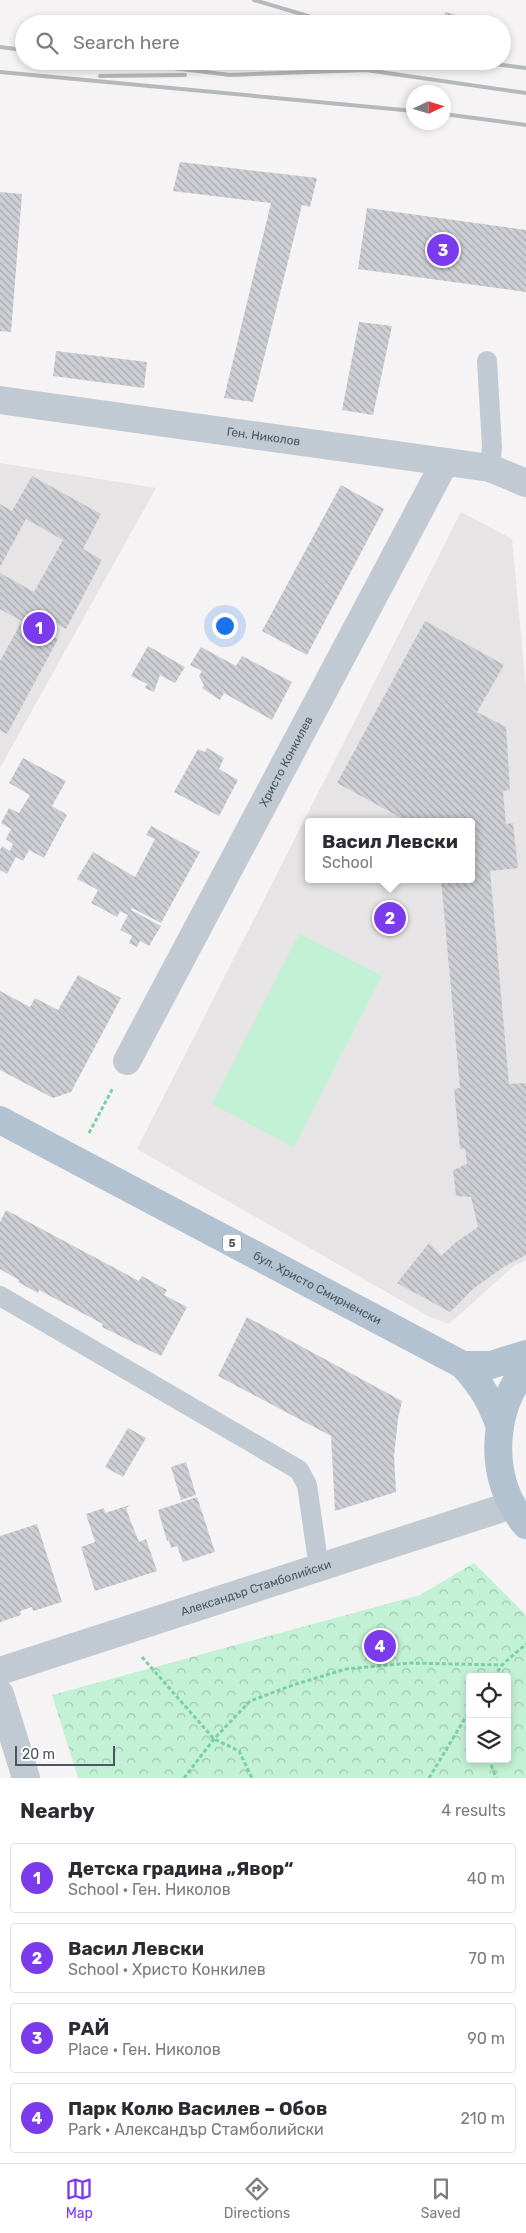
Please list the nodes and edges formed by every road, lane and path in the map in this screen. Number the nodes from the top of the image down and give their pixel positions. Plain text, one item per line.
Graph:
1 (487, 360) dead end
2 (0, 400) edge
3 (445, 462) junction
4 (490, 468) junction
5 (526, 483) edge
6 (127, 1061) joint
7 (0, 1120) edge
8 (75, 1159) junction
9 (0, 1296) edge
10 (526, 1354) edge
11 (464, 1365) junction
12 (526, 1368) edge
13 (500, 1427) junction
14 (519, 1515) edge
15 (318, 1568) junction
16 (120, 1632) junction
17 (526, 1644) edge
18 (502, 1665) junction
19 (0, 1671) edge
20 (497, 1673) edge
21 (0, 1694) edge
22 (466, 1718) edge
23 (214, 1739) junction
24 (490, 1763) edge
25 (26, 1778) edge
26 (184, 1778) edge
27 (252, 1778) edge
28 (429, 1778) edge
29 (496, 1778) edge

1 - 4 lane
2 - 3 street, Ген. Николов
3 - 4 street, Ген. Николов
3 - 6 street, Христо Конкилев
4 - 5 street, Ген. Николов
6 - 8 path
7 - 8 main road, бул. Христо Смирненски / 5
8 - 11 main road, бул. Христо Смирненски / 5
9 - 15 lane
10 - 11 main road, 5
11 - 13 main road, бул. Христо Смирненски / 5
12 - 13 main road, 5
13 - 14 main road, 5
14 - 15 street, Александър Стамболийски
15 - 16 street, Александър Стамболийски
16 - 19 street, Александър Стамболийски
16 - 23 path
17 - 18 path
18 - 20 path
18 - 23 path
21 - 25 street
22 - 28 path
23 - 26 path
23 - 27 path
24 - 29 path

